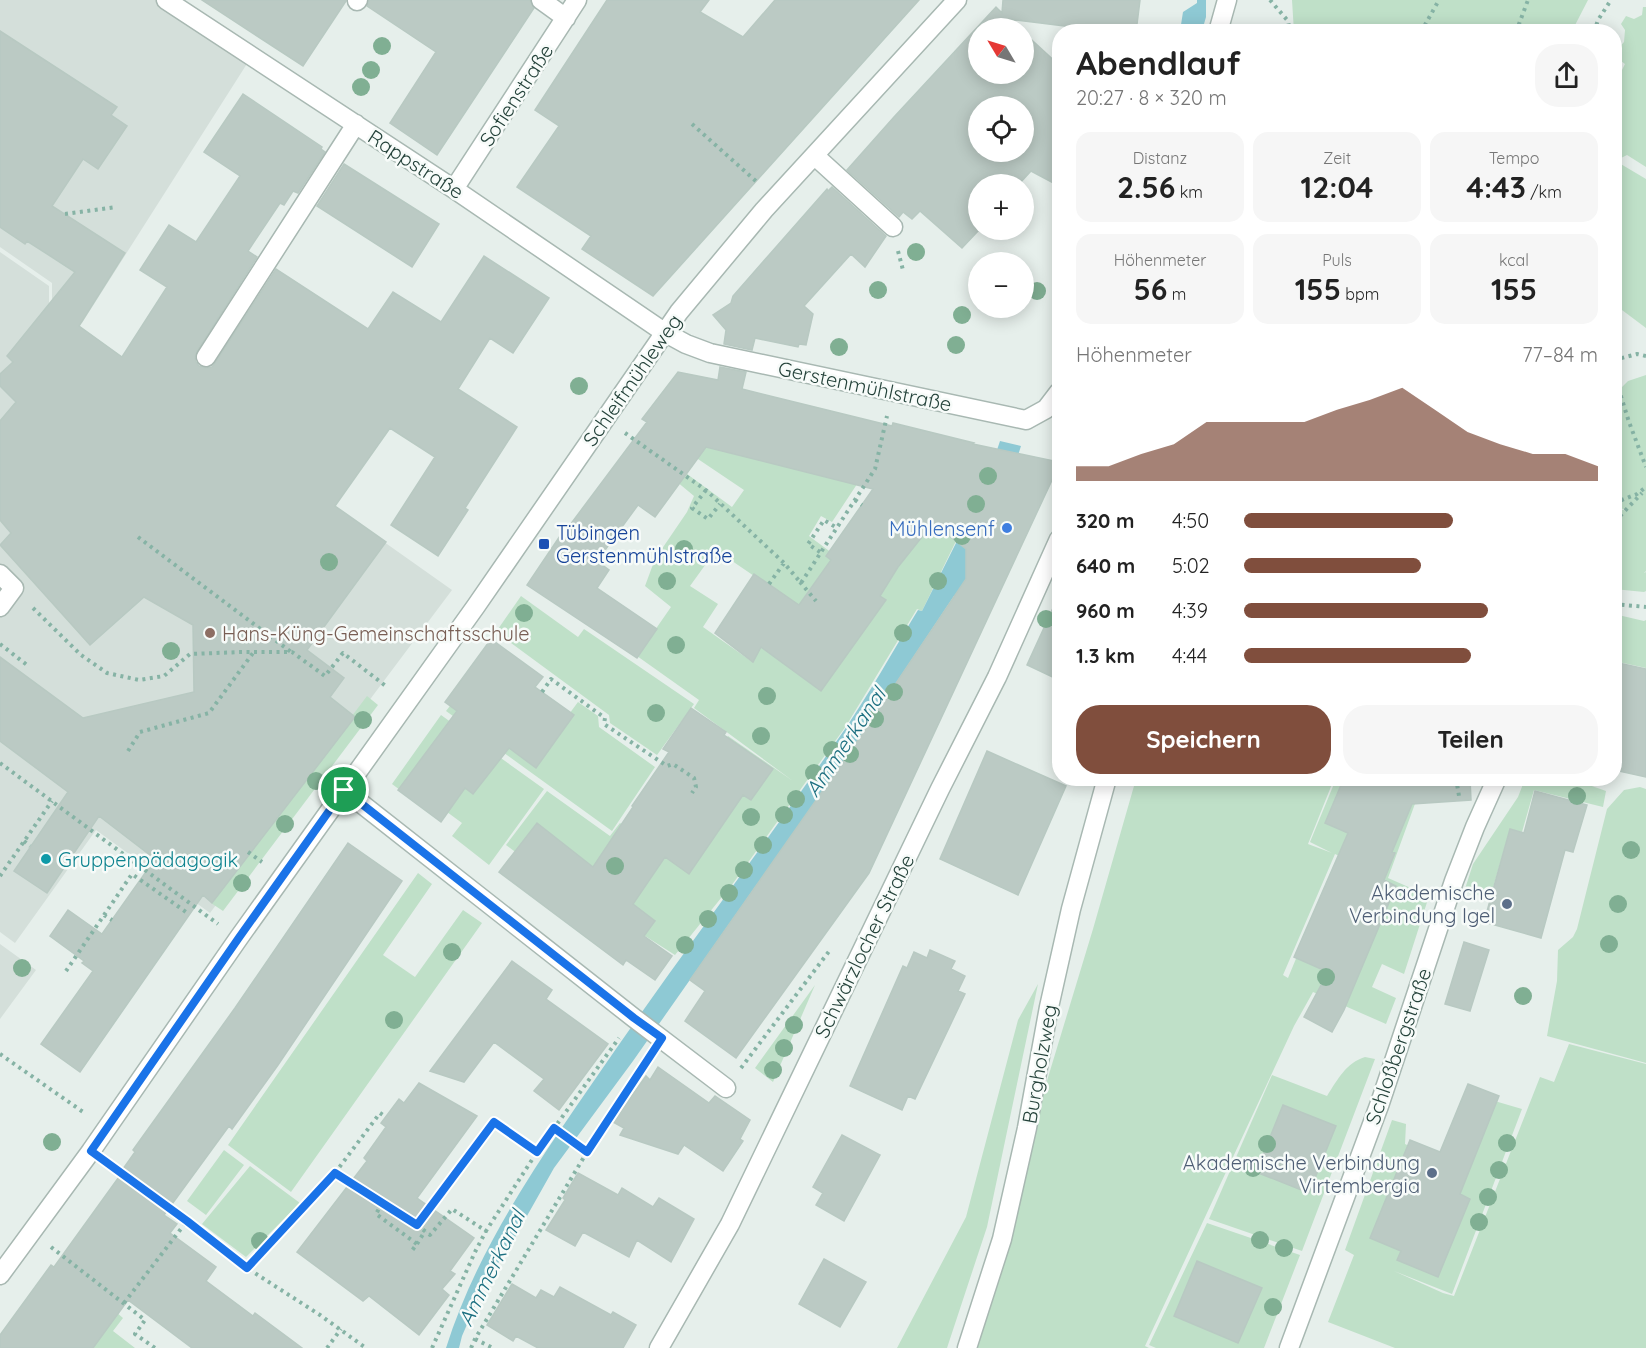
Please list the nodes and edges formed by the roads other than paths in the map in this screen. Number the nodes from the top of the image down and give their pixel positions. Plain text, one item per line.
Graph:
1 (166, 0) edge
2 (541, 0) edge
3 (577, 0) edge
4 (957, 0) edge
5 (1227, 0) edge
6 (566, 18) junction
7 (1220, 24) edge
8 (356, 124) junction
9 (815, 156) junction
10 (454, 189) junction
11 (893, 227) dead end
12 (664, 332) junction
13 (207, 357) dead end
14 (1052, 401) edge
15 (1052, 555) edge
16 (0, 574) edge
17 (0, 607) edge
18 (1105, 786) edge
19 (1493, 786) edge
20 (344, 790) junction
21 (726, 1088) road end
22 (0, 1275) edge
23 (659, 1348) edge
24 (967, 1348) edge
25 (1289, 1348) edge

1 - 8 street, Rappstraße
2 - 6 street
3 - 6 street, Sofienstraße
4 - 9 street, Schleifmühleweg
5 - 7 street
6 - 10 street, Sofienstraße
8 - 10 street, Rappstraße
8 - 13 street
9 - 11 street
9 - 12 street, Schleifmühleweg
10 - 12 street, Rappstraße
12 - 14 street, Gerstenmühlstraße
12 - 20 street, Schleifmühleweg
15 - 23 street, Schwärzlocher Straße
16 - 17 street
18 - 24 street, Burgholzweg
19 - 25 street, Schloßbergstraße
20 - 21 street
20 - 22 street, Schleifmühleweg

